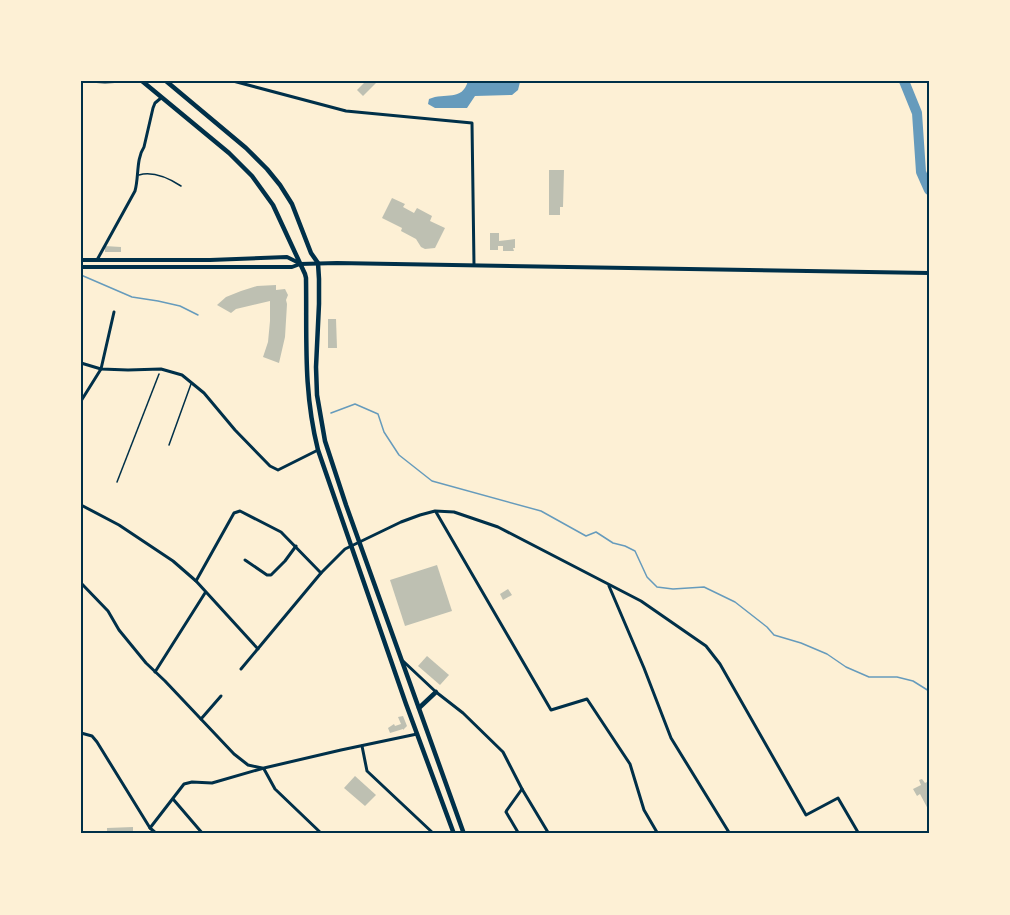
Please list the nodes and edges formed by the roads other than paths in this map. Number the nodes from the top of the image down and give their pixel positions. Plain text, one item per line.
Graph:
1 (88, 81) edge
2 (124, 81) edge
3 (142, 81) edge
4 (166, 81) edge
5 (233, 81) edge
6 (161, 98) junction
7 (138, 175) junction
8 (182, 186) dead end
9 (81, 260) edge
10 (97, 260) junction
11 (318, 263) junction
12 (300, 264) junction
13 (474, 265) junction
14 (81, 267) edge
15 (929, 273) edge
16 (114, 312) dead end
17 (81, 363) edge
18 (101, 369) junction
19 (192, 382) junction
20 (81, 400) edge
21 (169, 445) dead end
22 (318, 450) junction
23 (81, 505) edge
24 (435, 512) junction
25 (359, 542) junction
26 (296, 546) junction
27 (350, 546) junction
28 (245, 560) dead end
29 (321, 573) junction
30 (196, 581) junction
31 (81, 584) edge
32 (608, 584) junction
33 (205, 592) junction
34 (258, 649) junction
35 (401, 660) junction
36 (241, 669) dead end
37 (155, 672) junction
38 (436, 692) junction
39 (221, 696) dead end
40 (419, 708) junction
41 (201, 719) junction
42 (81, 733) edge
43 (417, 734) junction
44 (362, 745) junction
45 (264, 768) junction
46 (522, 789) junction
47 (173, 799) junction
48 (150, 828) junction
49 (157, 834) edge
50 (203, 834) edge
51 (322, 834) edge
52 (434, 834) edge
53 (454, 834) edge
54 (464, 834) edge
55 (519, 834) edge
56 (549, 834) edge
57 (658, 834) edge
58 (730, 834) edge
59 (859, 834) edge

1 - 2 street
3 - 6 main road
4 - 11 main road
5 - 13 street
6 - 7 street
6 - 12 main road
7 - 8 lane
7 - 10 street
9 - 10 main road
10 - 12 main road
11 - 12 main road
11 - 13 main road
11 - 25 main road
12 - 14 main road
12 - 22 main road
13 - 15 main road
16 - 18 street
17 - 18 street
18 - 19 street
18 - 20 street
19 - 21 lane
19 - 22 street
22 - 27 main road
23 - 30 street
24 - 25 street
24 - 32 street
24 - 57 street
25 - 27 street
25 - 35 main road
26 - 28 street
26 - 29 street
26 - 30 street
27 - 29 street
27 - 43 main road
29 - 34 street
30 - 33 street
31 - 37 street
32 - 58 street
32 - 59 street
33 - 34 street
33 - 37 street
34 - 36 street
35 - 38 street
35 - 40 main road
37 - 41 street
38 - 40 main road
38 - 46 street
39 - 41 street
40 - 54 main road
41 - 45 street
42 - 48 street
43 - 44 street
43 - 53 main road
44 - 45 street
44 - 52 street
45 - 47 street
45 - 51 street
46 - 55 street
46 - 56 street
47 - 48 street
47 - 50 street
48 - 49 street

